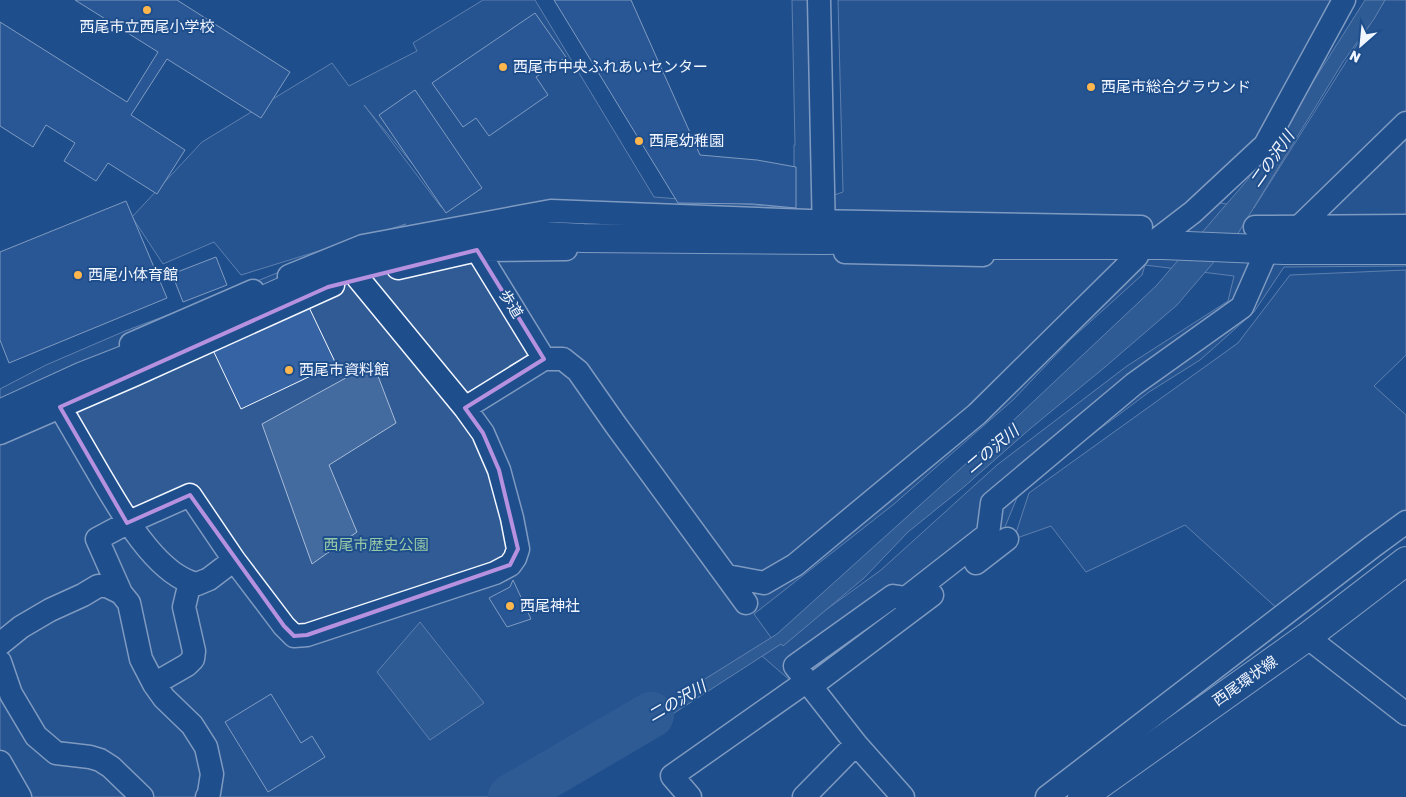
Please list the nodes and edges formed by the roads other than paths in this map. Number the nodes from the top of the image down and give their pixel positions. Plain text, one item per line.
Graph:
1 (805, 0) edge
2 (819, 0) edge
3 (1344, 0) edge
4 (1406, 123) edge
5 (1300, 226) junction
6 (1406, 226) edge
7 (1255, 227) dead end
8 (819, 228) junction
9 (1148, 244) junction
10 (477, 250) junction
11 (1406, 250) edge
12 (1279, 255) junction
13 (1099, 256) dead end
14 (1406, 260) edge
15 (358, 278) junction
16 (544, 359) junction
17 (0, 403) edge
18 (60, 407) junction
19 (465, 408) junction
20 (0, 414) edge
21 (0, 432) edge
22 (1406, 522) edge
23 (127, 523) junction
24 (1007, 539) dead end
25 (234, 560) junction
26 (1406, 561) edge
27 (727, 576) junction
28 (190, 582) junction
29 (121, 593) junction
30 (746, 603) dead end
31 (1307, 637) junction
32 (0, 644) edge
33 (0, 662) edge
34 (804, 678) junction
35 (154, 684) junction
36 (1406, 714) edge
37 (856, 744) junction
38 (0, 762) edge
39 (20, 797) edge
40 (142, 797) edge
41 (207, 797) edge
42 (690, 797) edge
43 (804, 797) edge
44 (903, 797) edge
45 (1047, 797) edge
46 (1082, 797) edge

1 - 8 street
2 - 8 street
3 - 9 street
4 - 5 street
5 - 6 street
5 - 7 street
8 - 9 street
8 - 17 street
8 - 20 street
9 - 12 street
9 - 27 street
10 - 13 street
10 - 15 street
10 - 16 street, 歩道
11 - 12 street
12 - 14 street
12 - 34 street
15 - 18 street
15 - 19 street
16 - 19 street
16 - 27 street
18 - 21 street
18 - 23 street
19 - 25 street
22 - 45 street
23 - 25 street
23 - 28 street
23 - 29 street
24 - 34 street
25 - 28 street
26 - 31 street, 西尾環状線
27 - 30 street
28 - 35 street
29 - 32 street
29 - 35 street
31 - 36 street
31 - 46 street, 西尾環状線
33 - 40 street
34 - 37 street
34 - 42 street
35 - 41 street
37 - 43 street
37 - 44 street
38 - 39 street

